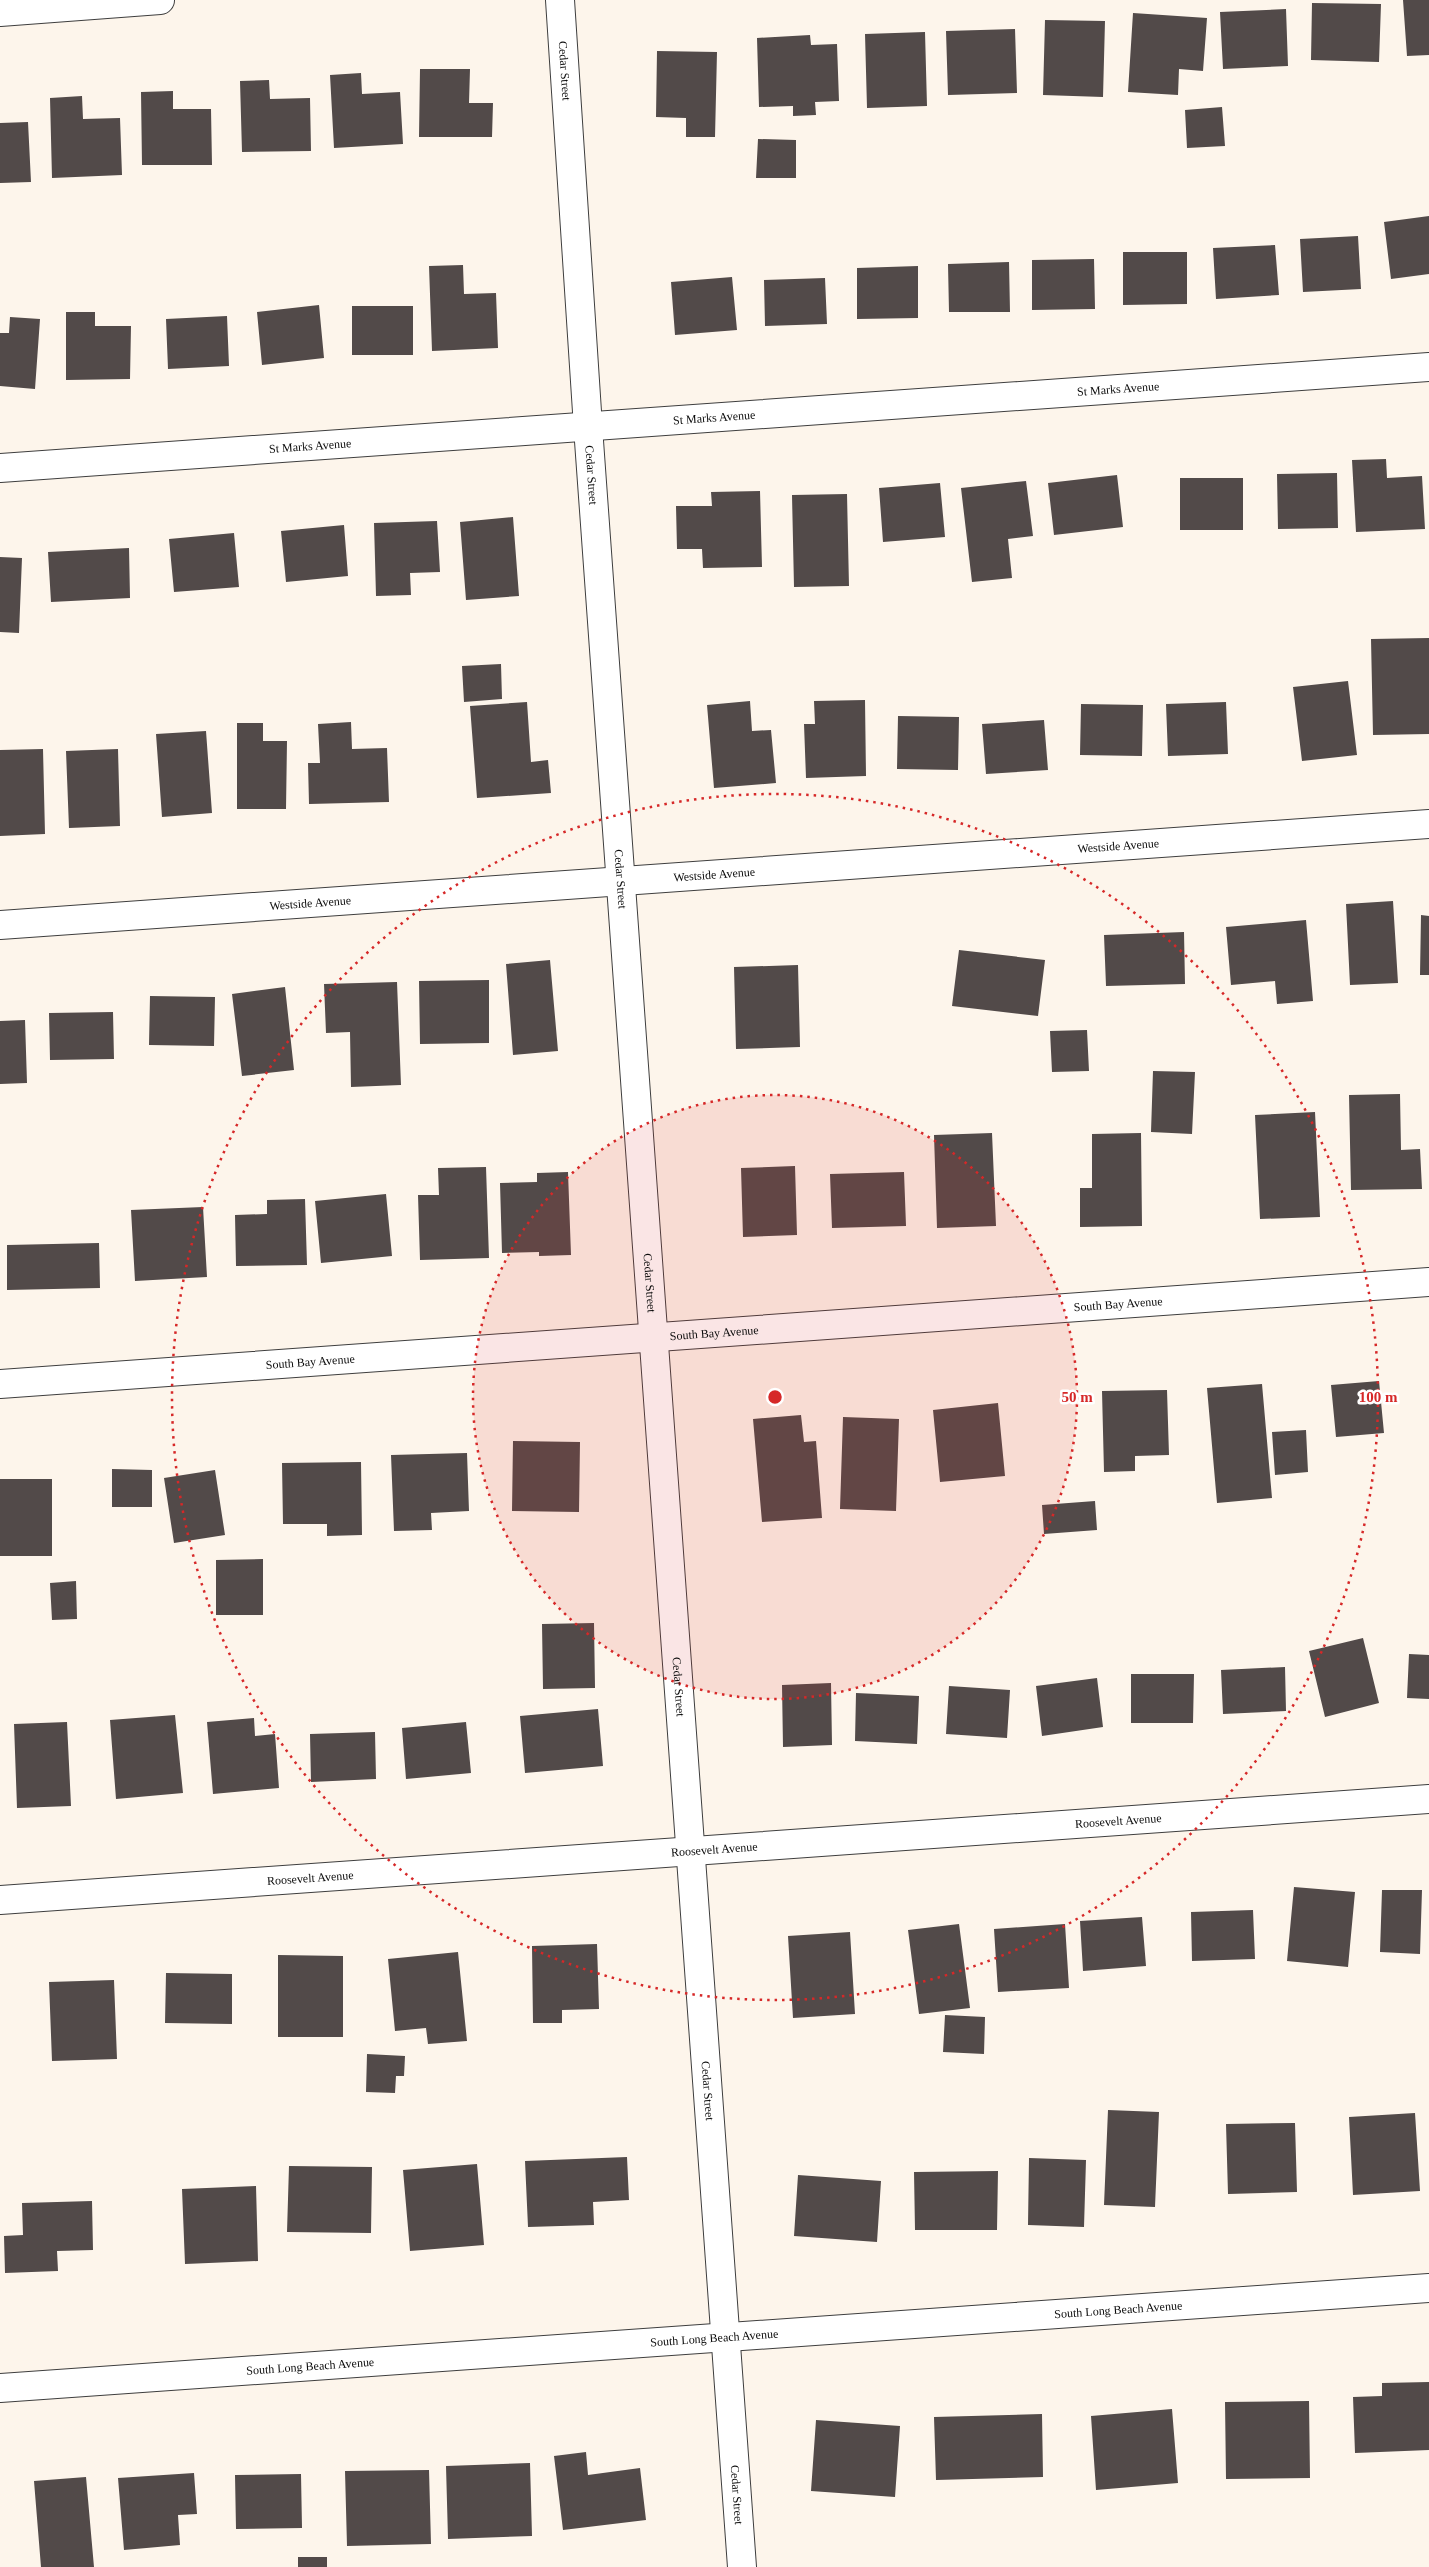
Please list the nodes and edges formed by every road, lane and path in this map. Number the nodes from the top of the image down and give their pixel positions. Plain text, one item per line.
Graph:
1 (160, 0) edge
2 (560, 0) edge
3 (0, 12) edge
4 (1429, 368) edge
5 (588, 427) junction
6 (0, 468) edge
7 (1429, 824) edge
8 (622, 882) junction
9 (0, 925) edge
10 (1429, 1282) edge
11 (653, 1336) junction
12 (0, 1384) edge
13 (1429, 1799) edge
14 (690, 1851) junction
15 (0, 1900) edge
16 (1429, 2288) edge
17 (725, 2338) junction
18 (0, 2388) edge
19 (742, 2567) edge

1 - 3 street
2 - 5 street, Cedar Street
4 - 5 street, St Marks Avenue
5 - 6 street, St Marks Avenue
5 - 8 street, Cedar Street
7 - 8 street, Westside Avenue
8 - 9 street, Westside Avenue
8 - 11 street, Cedar Street
10 - 11 street, South Bay Avenue
11 - 12 street, South Bay Avenue
11 - 14 street, Cedar Street
13 - 14 street, Roosevelt Avenue
14 - 15 street, Roosevelt Avenue
14 - 17 street, Cedar Street
16 - 17 street, South Long Beach Avenue
17 - 18 street, South Long Beach Avenue
17 - 19 street, Cedar Street

